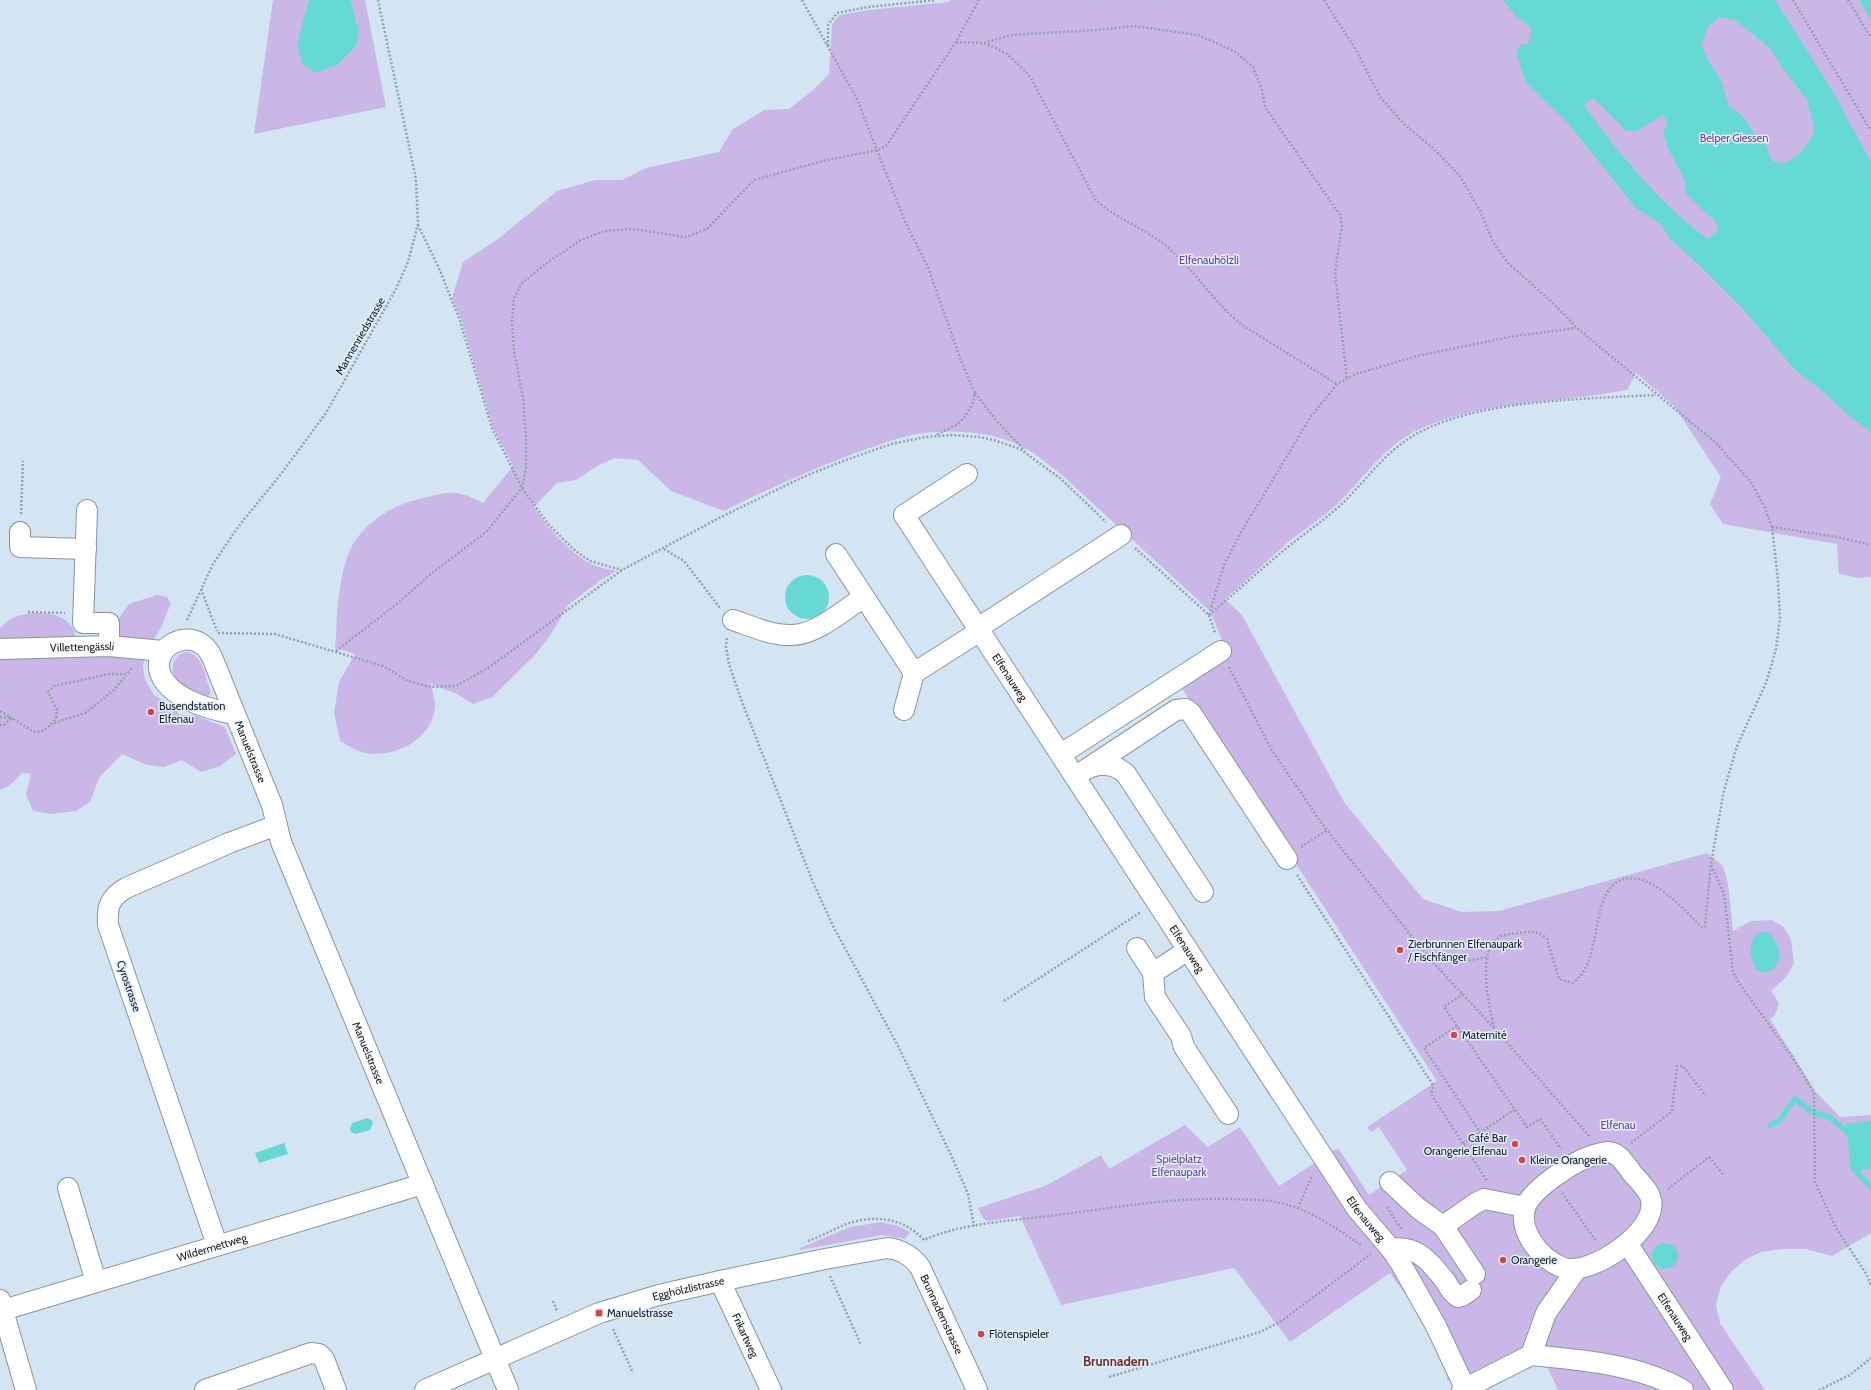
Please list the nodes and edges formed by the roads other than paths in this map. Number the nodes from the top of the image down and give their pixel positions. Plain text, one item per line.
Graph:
1 (967, 474) dead end
2 (87, 510) dead end
3 (20, 532) road end
4 (1121, 535) dead end
5 (86, 549) junction
6 (836, 554) dead end
7 (864, 597) junction
8 (733, 620) road end
9 (979, 629) junction
10 (109, 646) junction
11 (0, 648) edge
12 (163, 650) junction
13 (1222, 651) road end
14 (914, 674) junction
15 (904, 710) dead end
16 (234, 714) junction
17 (1061, 754) junction
18 (1081, 773) junction
19 (277, 826) junction
20 (1294, 853) road end
21 (1203, 892) dead end
22 (1137, 948) dead end
23 (1188, 950) junction
24 (1153, 973) junction
25 (1228, 1114) dead end
26 (1390, 1182) dead end
27 (423, 1184) junction
28 (68, 1188) dead end
29 (1525, 1207) junction
30 (1443, 1226) junction
31 (1627, 1243) junction
32 (217, 1245) junction
33 (894, 1249) joint
34 (1382, 1251) junction
35 (1576, 1270) junction
36 (720, 1281) junction
37 (96, 1282) junction
38 (1, 1307) edge
39 (1531, 1355) junction
40 (497, 1358) junction
41 (26, 1390) edge
42 (205, 1390) edge
43 (336, 1390) edge
44 (425, 1390) edge
45 (508, 1390) edge
46 (772, 1390) edge
47 (977, 1390) edge
48 (1464, 1390) edge
49 (1682, 1390) edge
50 (1723, 1390) edge

1 - 9 street, Elfenauweg
2 - 5 street
3 - 5 street
4 - 9 street
5 - 10 street
6 - 7 street
7 - 8 street
7 - 14 street
9 - 14 street
9 - 17 street, Elfenauweg
10 - 11 street, Villettengässli
10 - 12 street, Villettengässli
12 - 16 street, Manuelstrasse
12 - 16 street, Manuelstrasse
13 - 17 street
14 - 15 street
16 - 19 street, Manuelstrasse
17 - 18 street, Elfenauweg
18 - 20 street
18 - 21 street
18 - 23 street, Elfenauweg
19 - 27 street, Manuelstrasse
19 - 32 street, Cyrostrasse
22 - 24 street
23 - 24 street
23 - 34 street, Elfenauweg
24 - 25 street
26 - 30 street
27 - 32 street, Wildermettweg
27 - 40 street, Manuelstrasse
28 - 37 street
29 - 30 street
29 - 31 street
29 - 35 street
30 - 34 street
31 - 35 street
31 - 50 street, Elfenauweg
32 - 37 street, Wildermettweg
33 - 36 street, Egghölzlistrasse
33 - 47 street, Brunnadernstrasse
34 - 48 street, Elfenauweg
35 - 39 street
36 - 40 street, Egghölzlistrasse
36 - 46 street, Frikartweg
37 - 38 street, Wildermettweg
38 - 41 street
39 - 48 street, Elfenauweg
39 - 49 street
40 - 44 street, Egghölzlistrasse
40 - 45 street, Manuelstrasse
42 - 43 street

